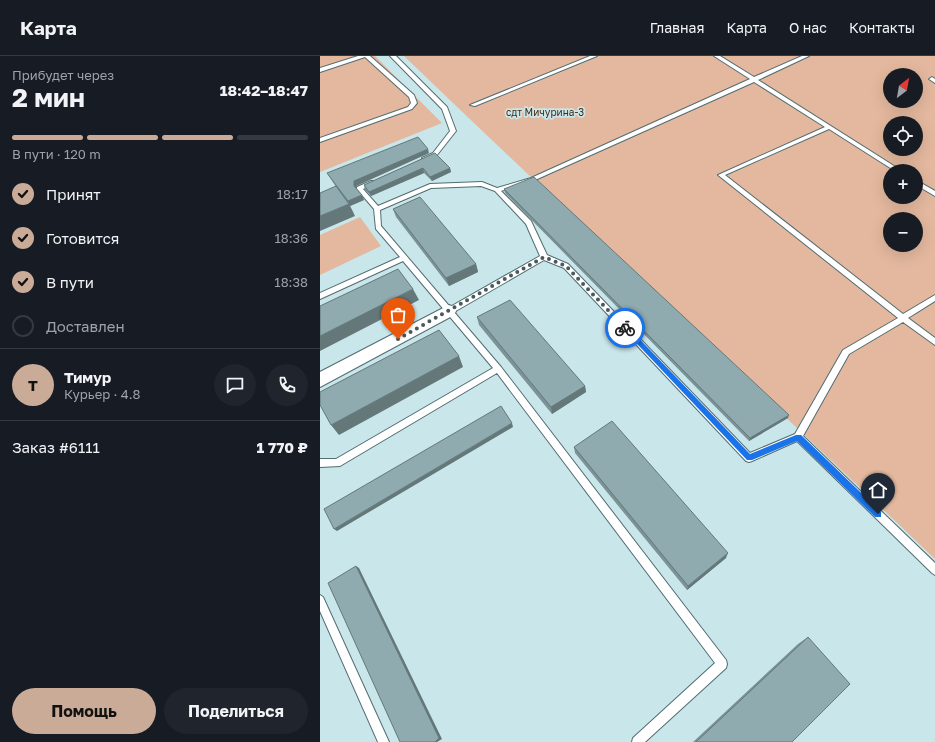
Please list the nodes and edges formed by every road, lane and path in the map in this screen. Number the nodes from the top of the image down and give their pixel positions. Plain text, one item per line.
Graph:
1 (363, 56) edge
2 (367, 56) edge
3 (393, 56) edge
4 (594, 56) edge
5 (718, 56) edge
6 (806, 56) edge
7 (320, 70) edge
8 (755, 80) junction
9 (473, 105) dead end
10 (829, 127) junction
11 (320, 140) edge
12 (421, 160) edge
13 (888, 164) edge
14 (379, 179) edge
15 (923, 186) edge
16 (497, 190) junction
17 (935, 194) edge
18 (377, 209) junction
19 (544, 257) junction
20 (404, 258) junction
21 (320, 296) edge
22 (935, 298) edge
23 (449, 311) junction
24 (903, 318) junction
25 (935, 342) edge
26 (498, 369) junction
27 (320, 380) edge
28 (798, 437) junction
29 (320, 463) edge
30 (935, 570) edge
31 (320, 600) edge
32 (384, 742) edge
33 (637, 742) edge

1 - 7 lane
2 - 11 lane
3 - 12 lane
4 - 9 lane
5 - 8 lane
6 - 8 lane
8 - 10 lane
8 - 16 lane
10 - 13 lane
10 - 24 lane
14 - 18 lane
15 - 17 lane
16 - 18 lane
16 - 19 lane
18 - 20 lane
19 - 23 lane
19 - 28 lane
20 - 21 lane
20 - 23 lane
22 - 24 lane
23 - 26 lane
23 - 27 street
24 - 25 lane
24 - 28 lane
26 - 29 lane
26 - 33 lane
28 - 30 lane
31 - 32 lane

